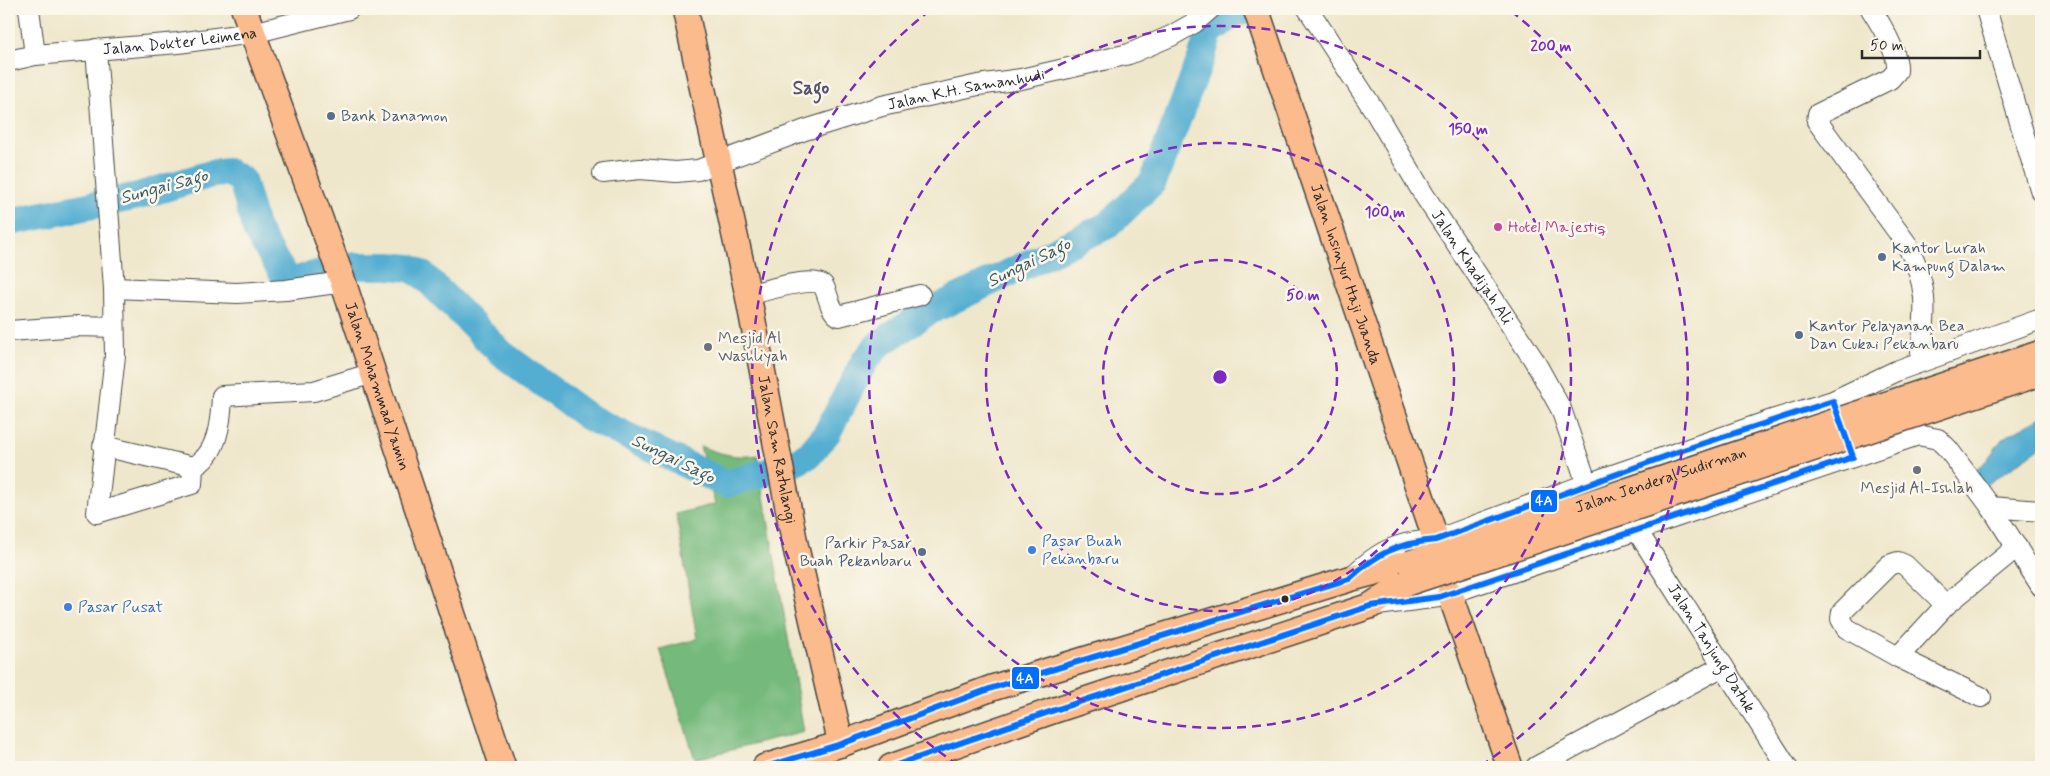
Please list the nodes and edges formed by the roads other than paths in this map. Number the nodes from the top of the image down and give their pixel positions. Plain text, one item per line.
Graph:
1 (29, 9) edge
2 (244, 9) edge
3 (349, 9) edge
4 (685, 9) edge
5 (1210, 9) edge
6 (1308, 9) edge
7 (1871, 9) edge
8 (1986, 9) edge
9 (1257, 13) edge
10 (253, 33) junction
11 (96, 49) junction
12 (35, 55) junction
13 (9, 61) edge
14 (718, 164) junction
15 (603, 173) dead end
16 (2041, 192) edge
17 (339, 271) junction
18 (114, 288) junction
19 (748, 295) junction
20 (920, 295) dead end
21 (2041, 318) edge
22 (114, 327) junction
23 (9, 331) edge
24 (2041, 353) edge
25 (1920, 362) junction
26 (373, 373) junction
27 (2041, 373) edge
28 (1833, 401) junction
29 (104, 446) junction
30 (1852, 457) junction
31 (192, 467) junction
32 (1587, 484) junction
33 (1991, 507) junction
34 (2041, 511) edge
35 (1636, 529) junction
36 (1436, 540) junction
37 (2017, 547) junction
38 (1407, 574) junction
39 (1349, 579) junction
40 (2041, 586) edge
41 (1450, 593) junction
42 (1946, 605) junction
43 (1370, 606) junction
44 (1898, 657) junction
45 (1723, 666) junction
46 (1981, 697) dead end
47 (840, 744) junction
48 (503, 767) edge
49 (765, 767) edge
50 (891, 767) edge
51 (1510, 767) edge
52 (1536, 767) edge
53 (1787, 767) edge

1 - 12 street
2 - 10 main road, Jalan Mohammad Yamin
3 - 10 street, Jalan Dokter Leimena
4 - 14 main road, Jalan Sam Ratulangi
5 - 14 street, Jalan K.H. Samanhudi
6 - 32 street, Jalan Khadijah Ali
7 - 25 street
8 - 16 street
9 - 36 main road, Jalan Insinyur Haji Juanda
10 - 11 street, Jalan Dokter Leimena
10 - 17 main road, Jalan Mohammad Yamin
11 - 12 street, Jalan Dokter Leimena
11 - 18 street
12 - 13 street, Jalan Dokter Leimena
14 - 15 street, Jalan K.H. Samanhudi
14 - 19 main road, Jalan Sam Ratulangi
17 - 18 street
17 - 26 main road, Jalan Mohammad Yamin
18 - 22 street
19 - 20 street
19 - 47 main road, Jalan Sam Ratulangi
21 - 25 street
22 - 23 street
22 - 29 street
24 - 38 main road, Jalan Jenderal Sudirman, bridge
25 - 28 street
26 - 31 street
26 - 48 main road, Jalan Mohammad Yamin
27 - 38 main road, Jalan Jenderal Sudirman, bridge
28 - 30 street
28 - 32 street
29 - 31 street
29 - 31 street
30 - 33 street
30 - 35 street
32 - 36 street
33 - 34 street
33 - 37 street
35 - 41 street
35 - 45 street, Jalan Tanjung Datuk
36 - 39 street
37 - 40 street
37 - 42 street
38 - 39 main road, Jalan Jenderal Sudirman
38 - 43 main road, Jalan Jenderal Sudirman
39 - 47 main road, Jalan Jenderal Sudirman
41 - 43 street
41 - 51 main road
42 - 44 street
42 - 44 street
43 - 50 main road, Jalan Jenderal Sudirman
44 - 46 street
45 - 52 street
45 - 53 street, Jalan Tanjung Datuk
47 - 49 main road, Jalan Jenderal Sudirman

